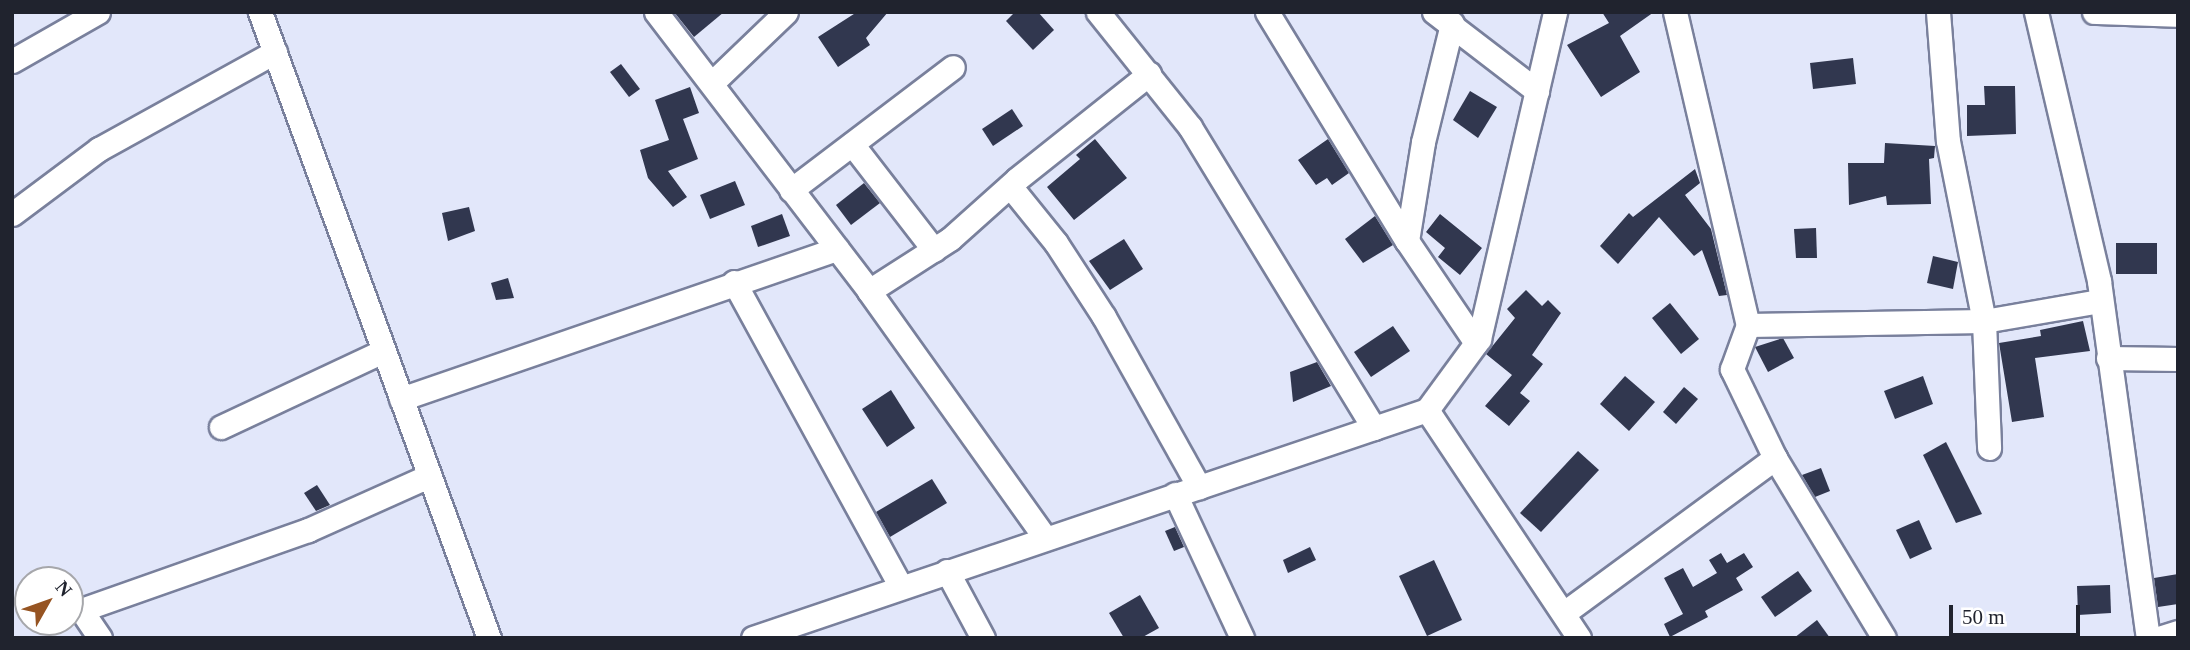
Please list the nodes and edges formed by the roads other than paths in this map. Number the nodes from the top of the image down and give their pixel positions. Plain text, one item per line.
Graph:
1 (98, 12) edge
2 (260, 12) edge
3 (656, 12) edge
4 (786, 12) edge
5 (1098, 12) edge
6 (1267, 12) edge
7 (1555, 12) edge
8 (1677, 12) edge
9 (1938, 12) edge
10 (2036, 12) edge
11 (2094, 12) edge
12 (2178, 15) edge
13 (1443, 18) edge
14 (275, 52) junction
15 (12, 61) edge
16 (953, 67) dead end
17 (1149, 74) junction
18 (713, 82) junction
19 (1537, 91) junction
20 (852, 144) junction
21 (1010, 186) junction
22 (791, 190) junction
23 (12, 214) edge
24 (1407, 241) junction
25 (836, 249) junction
26 (934, 250) junction
27 (734, 282) junction
28 (869, 291) junction
29 (2099, 301) junction
30 (1984, 321) junction
31 (1748, 325) junction
32 (1476, 343) junction
33 (383, 351) junction
34 (2108, 358) junction
35 (2178, 359) edge
36 (401, 399) junction
37 (1427, 411) junction
38 (221, 427) dead end
39 (1374, 428) junction
40 (1989, 448) dead end
41 (1775, 458) junction
42 (429, 476) junction
43 (1199, 487) junction
44 (1175, 495) junction
45 (1045, 538) junction
46 (947, 571) junction
47 (901, 587) junction
48 (1564, 613) junction
49 (2178, 632) edge
50 (100, 638) edge
51 (489, 638) edge
52 (753, 638) edge
53 (983, 638) edge
54 (1242, 638) edge
55 (1579, 638) edge
56 (1884, 638) edge
57 (2148, 638) edge
58 (2159, 638) edge

1 - 15 street
2 - 14 street
3 - 18 street
4 - 18 street
5 - 17 street
6 - 24 street
7 - 19 street
8 - 31 street
9 - 30 street
10 - 29 street
11 - 12 street
13 - 19 street
13 - 24 street
14 - 23 street
14 - 33 street
16 - 20 street
17 - 21 street
17 - 39 street
18 - 22 street
19 - 32 street
20 - 22 street
20 - 26 street
21 - 26 street
21 - 43 street
22 - 25 street
24 - 32 street
25 - 27 street
25 - 28 street
26 - 28 street
27 - 36 street
27 - 47 street
28 - 45 street
29 - 30 street
29 - 34 street
30 - 31 street
30 - 40 street
31 - 41 street
32 - 37 street
33 - 36 street
33 - 38 street
34 - 35 street
34 - 57 street
36 - 42 street
37 - 39 street
37 - 48 street
39 - 43 street
41 - 48 street
41 - 56 street
42 - 50 street
42 - 51 street
43 - 44 street
44 - 45 street
44 - 54 street
45 - 46 street
46 - 47 street
46 - 53 street
47 - 52 street
48 - 55 street
49 - 58 street

